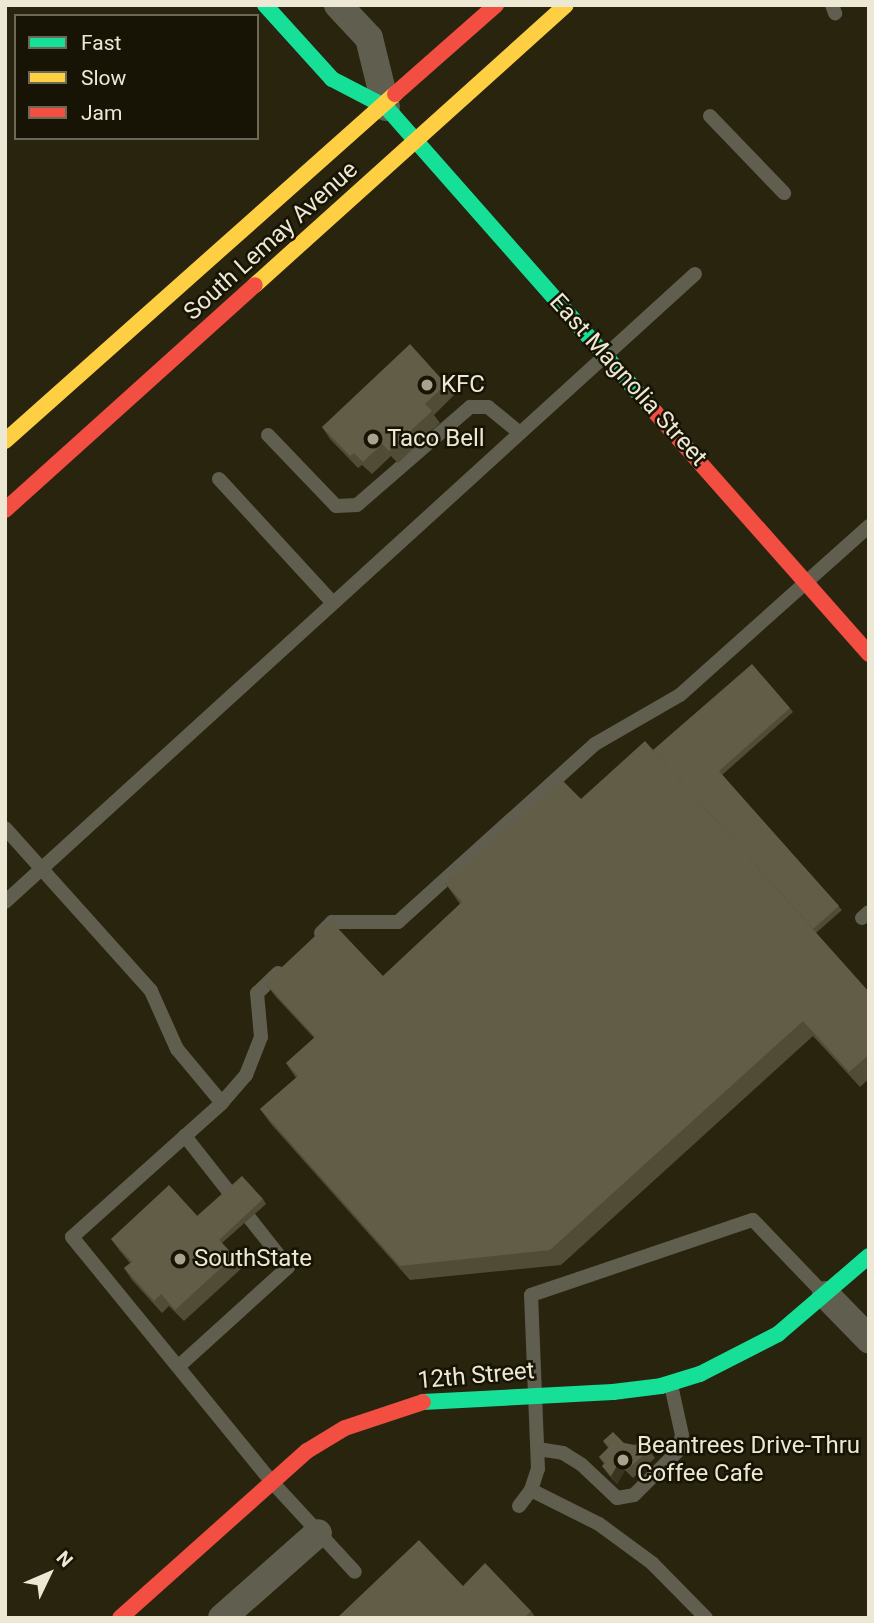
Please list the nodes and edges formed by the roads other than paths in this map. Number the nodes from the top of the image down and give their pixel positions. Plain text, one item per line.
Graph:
1 (265, 5) edge
2 (338, 5) edge
3 (496, 5) edge
4 (566, 5) edge
5 (386, 107) junction
6 (710, 116) dead end
7 (416, 142) junction
8 (784, 193) dead end
9 (695, 274) dead end
10 (606, 355) junction
11 (520, 433) junction
12 (268, 435) dead end
13 (5, 441) edge
14 (219, 479) dead end
15 (5, 510) edge
16 (869, 526) edge
17 (807, 583) junction
18 (333, 603) junction
19 (869, 654) edge
20 (5, 828) edge
21 (42, 869) junction
22 (5, 902) edge
23 (222, 1102) junction
24 (185, 1136) junction
25 (869, 1256) edge
26 (826, 1295) junction
27 (869, 1339) edge
28 (179, 1366) junction
29 (671, 1383) junction
30 (538, 1393) junction
31 (538, 1449) junction
32 (272, 1482) junction
33 (531, 1490) junction
34 (519, 1506) dead end
35 (318, 1533) junction
36 (355, 1572) dead end
37 (120, 1618) edge
38 (222, 1618) edge
39 (706, 1618) edge

1 - 5 street
2 - 5 street
3 - 5 street, South Lemay Avenue
4 - 7 street, South Lemay Avenue
5 - 7 street, East Magnolia Street
5 - 13 street, South Lemay Avenue
6 - 8 lane
7 - 10 street, East Magnolia Street
7 - 15 street, South Lemay Avenue
9 - 10 lane
10 - 11 lane
10 - 17 street, East Magnolia Street
11 - 12 lane
11 - 18 lane
14 - 18 lane
16 - 17 lane
17 - 19 street, East Magnolia Street
17 - 23 lane
18 - 21 lane
20 - 21 lane
21 - 22 lane
21 - 23 lane
23 - 24 lane
24 - 28 lane
24 - 28 lane
25 - 26 street, 12th Street
26 - 27 street
26 - 29 street, 12th Street
26 - 30 lane
28 - 32 lane
29 - 30 street, 12th Street
29 - 31 lane
30 - 31 lane
30 - 32 street, 12th Street
31 - 33 lane
32 - 35 lane
32 - 37 street, 12th Street
33 - 34 lane
33 - 39 lane
35 - 36 lane
35 - 38 street

